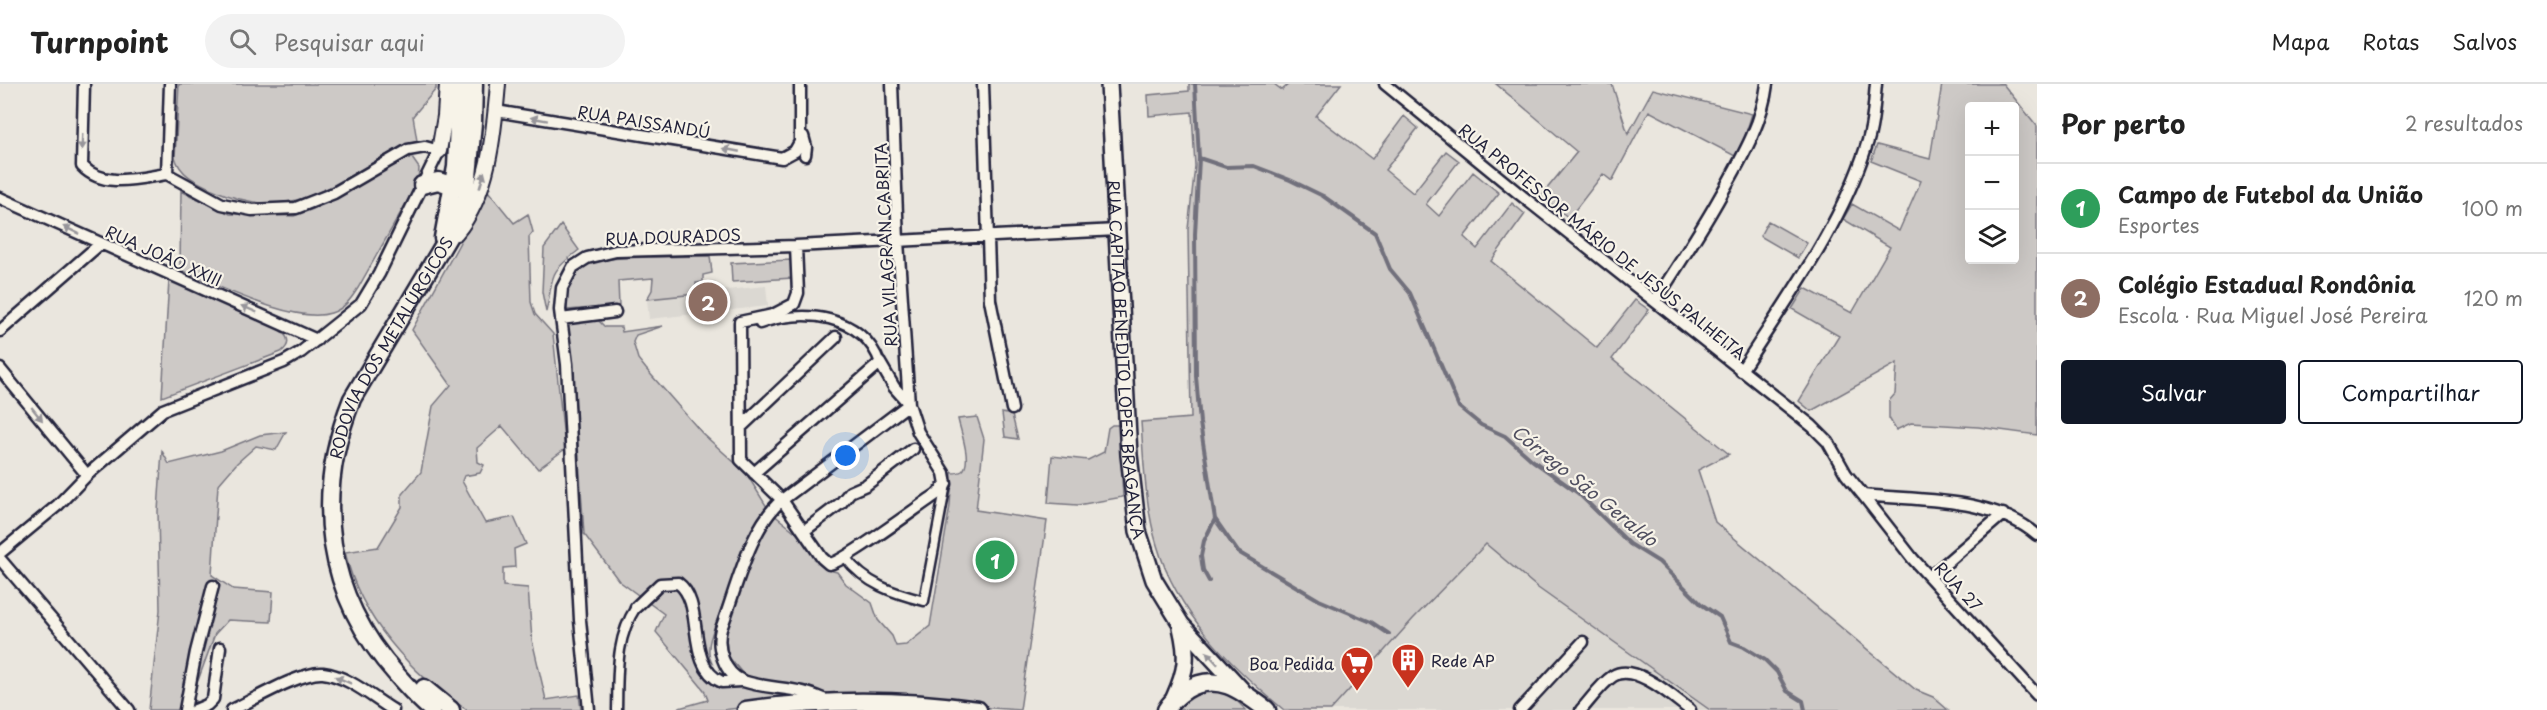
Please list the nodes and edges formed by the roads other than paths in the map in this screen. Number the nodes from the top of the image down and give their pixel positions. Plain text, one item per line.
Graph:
1 (84, 84) edge
2 (170, 84) edge
3 (447, 84) edge
4 (460, 84) edge
5 (474, 84) edge
6 (498, 84) edge
7 (800, 84) edge
8 (892, 84) edge
9 (983, 84) edge
10 (1108, 84) edge
11 (1385, 84) edge
12 (1767, 84) edge
13 (1876, 84) edge
14 (496, 111) junction
15 (801, 127) junction
16 (439, 151) junction
17 (804, 155) dead end
18 (167, 174) junction
19 (422, 185) junction
20 (454, 186) junction
21 (0, 198) edge
22 (1117, 230) junction
23 (987, 237) junction
24 (898, 241) junction
25 (100, 243) junction
26 (796, 246) junction
27 (443, 248) junction
28 (1655, 302) junction
29 (615, 312) dead end
30 (561, 319) junction
31 (758, 319) junction
32 (0, 331) edge
33 (836, 337) dead end
34 (317, 339) junction
35 (880, 363) junction
36 (0, 369) edge
37 (1741, 371) junction
38 (909, 404) junction
39 (1012, 409) dead end
40 (1804, 419) joint
41 (741, 427) junction
42 (913, 449) dead end
43 (753, 473) junction
44 (87, 475) junction
45 (946, 484) junction
46 (1863, 495) junction
47 (782, 500) junction
48 (2003, 514) junction
49 (804, 531) junction
50 (2037, 535) edge
51 (0, 553) edge
52 (845, 557) junction
53 (0, 559) edge
54 (1930, 577) junction
55 (213, 586) dead end
56 (636, 607) joint
57 (355, 612) junction
58 (1181, 624) junction
59 (1583, 642) dead end
60 (220, 648) dead end
61 (741, 681) junction
62 (1244, 692) junction
63 (2037, 694) edge
64 (829, 702) junction
65 (1167, 706) edge
66 (129, 710) edge
67 (185, 710) edge
68 (195, 710) edge
69 (232, 710) edge
70 (393, 710) edge
71 (432, 710) edge
72 (451, 710) edge
73 (589, 710) edge
74 (617, 710) edge
75 (746, 710) edge
76 (978, 710) edge
77 (1267, 710) edge
78 (1520, 710) edge
79 (1581, 710) edge
80 (1690, 710) edge

1 -> 18 street
2 - 18 street
3 - 16 street
4 - 20 main road
5 - 27 main road, RODOVIA DOS METALÚRGICOS
6 - 14 street
7 - 15 street
8 - 24 street, RUA VILAGRAN CABRITA
9 - 23 street
10 - 22 main road, RUA CAPITÃO BENEDITO LOPES BRAGANÇA
11 - 28 street, RUA PROFESSOR MÁRIO DE JESUS PALHEITA
12 - 28 street
13 - 37 street
15 -> 14 street, RUA PAISSANDÚ
27 -> 14 street
15 - 17 street
16 - 18 street
16 - 19 street
19 - 20 main road
19 - 34 street
20 - 27 main road
25 -> 21 street, RUA JOÃO XXIII
22 - 23 street, RUA DOURADOS
22 - 58 main road, RUA CAPITÃO BENEDITO LOPES BRAGANÇA
23 - 24 street, RUA DOURADOS
23 - 39 street
24 - 26 street, RUA DOURADOS
24 - 38 street, RUA VILAGRAN CABRITA
25 - 32 street
34 -> 25 street, RUA JOÃO XXIII
26 - 30 street, RUA DOURADOS
26 - 31 street
27 - 57 main road, RODOVIA DOS METALÚRGICOS
28 - 37 street, RUA PROFESSOR MÁRIO DE JESUS PALHEITA
29 - 30 street
30 - 73 street, RUA DOURADOS
31 - 35 street
31 - 41 street
33 - 41 street
34 - 44 street
35 - 38 street
35 - 43 street
36 -> 44 street
37 - 40 street, RUA PROFESSOR MÁRIO DE JESUS PALHEITA
38 - 45 street
38 - 47 street
40 - 46 street, RUA 27
41 - 43 street
42 - 49 street
43 - 47 street
44 - 51 street
45 - 52 street
45 - 52 street
46 - 48 street
46 - 54 street, RUA 27
47 - 49 street
47 - 61 street
48 - 50 street
48 - 54 street
49 - 52 street
53 - 66 street
54 - 63 street, RUA 27
55 - 67 street
56 - 61 street
56 - 74 street
57 - 71 main road, RODOVIA DOS METALÚRGICOS
57 - 72 main road, RODOVIA DOS METALÚRGICOS
62 -> 58 main road, RUA CAPITÃO BENEDITO LOPES BRAGANÇA
58 - 65 main road, RUA CAPITÃO BENEDITO LOPES BRAGANÇA
59 - 78 street
60 - 68 street
61 - 64 street
62 - 65 main road, RUA CAPITÃO BENEDITO LOPES BRAGANÇA
62 - 77 main road, RUA CAPITÃO BENEDITO LOPES BRAGANÇA
64 - 75 main road
64 - 76 main road
70 -> 69 street
79 - 80 street

